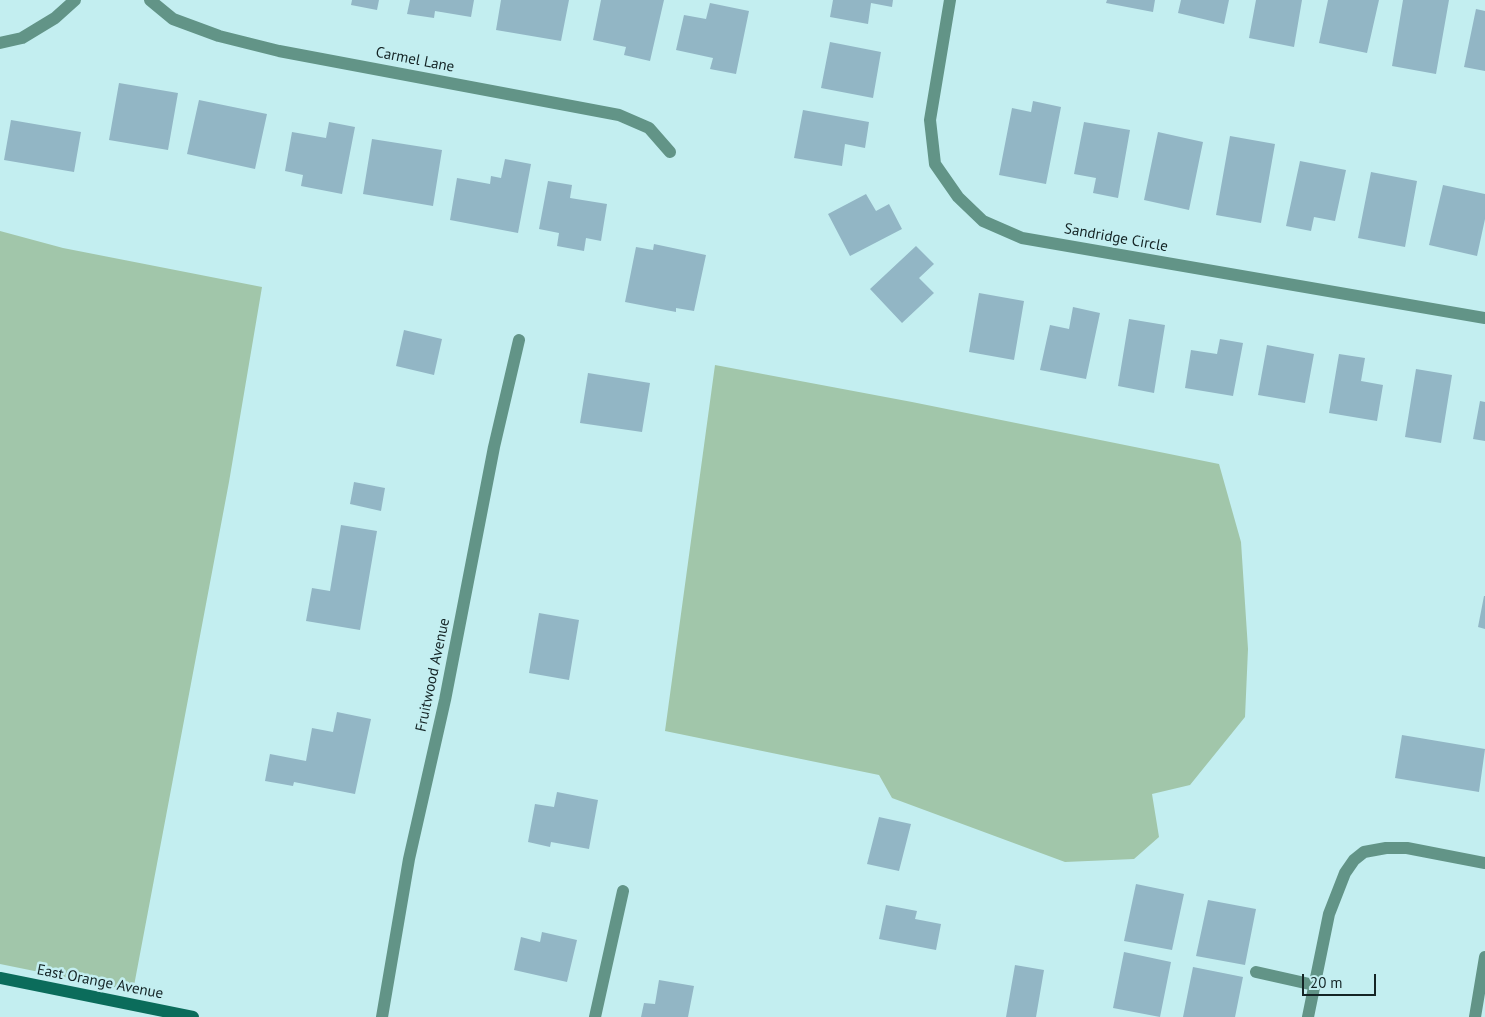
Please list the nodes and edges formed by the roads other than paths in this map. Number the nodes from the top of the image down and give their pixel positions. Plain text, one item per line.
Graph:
1 (75, 0) edge
2 (150, 0) edge
3 (950, 0) edge
4 (0, 43) edge
5 (670, 152) dead end
6 (1485, 318) edge
7 (519, 340) dead end
8 (1485, 863) edge
9 (622, 891) dead end
10 (1485, 957) edge
11 (1256, 972) dead end
12 (0, 978) edge
13 (1314, 985) junction
14 (193, 1017) edge
15 (382, 1017) edge
16 (595, 1017) edge
17 (1308, 1017) edge
18 (1475, 1017) edge

1 - 4 street
2 - 5 street, Carmel Lane
3 - 6 street, Sandridge Circle
7 - 15 street, Fruitwood Avenue
8 - 13 street
9 - 16 street
10 - 18 street
11 - 13 street
12 - 14 main road, East Orange Avenue
13 - 17 street

